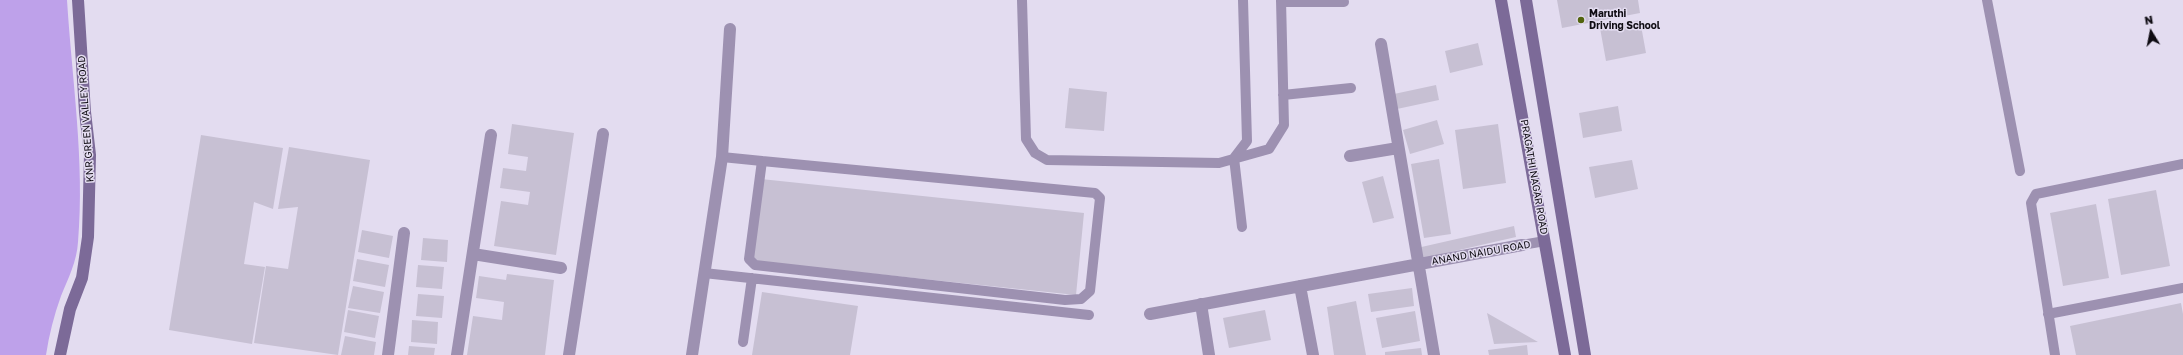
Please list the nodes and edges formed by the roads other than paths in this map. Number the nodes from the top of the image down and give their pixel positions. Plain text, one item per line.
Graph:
1 (78, 0) edge
2 (1022, 0) edge
3 (1243, 0) edge
4 (1501, 0) edge
5 (1526, 0) edge
6 (1987, 0) edge
7 (1281, 1) edge
8 (1344, 2) dead end
9 (730, 29) dead end
10 (1381, 44) dead end
11 (1351, 88) dead end
12 (1283, 95) junction
13 (603, 134) dead end
14 (491, 135) dead end
15 (1398, 148) junction
16 (1350, 156) dead end
17 (722, 157) junction
18 (1234, 158) junction
19 (762, 161) junction
20 (2183, 164) edge
21 (2020, 171) dead end
22 (1242, 227) dead end
23 (404, 232) dead end
24 (1545, 241) junction
25 (1522, 245) joint
26 (473, 254) junction
27 (1417, 265) junction
28 (562, 268) dead end
29 (704, 273) junction
30 (752, 278) junction
31 (1300, 286) junction
32 (2183, 288) edge
33 (1201, 304) junction
34 (1150, 314) dead end
35 (2048, 314) junction
36 (1089, 315) dead end
37 (743, 342) dead end
38 (60, 355) edge
39 (388, 355) edge
40 (458, 355) edge
41 (569, 355) edge
42 (692, 355) edge
43 (1210, 355) edge
44 (1313, 355) edge
45 (1434, 355) edge
46 (1566, 355) edge
47 (1585, 355) edge
48 (2055, 355) edge

1 - 38 main road, KNR GREEN VALLEY ROAD
2 - 18 lane
3 - 18 lane
4 - 24 main road, PRAGATHI NAGAR ROAD
5 - 47 main road, PRAGATHI NAGAR ROAD
6 - 21 lane
7 - 8 lane
7 - 12 lane
9 - 17 street
10 - 15 street, ANAND NAIDU ROAD
11 - 12 lane
12 - 18 lane
13 - 41 street
14 - 26 street
15 - 16 street
15 - 27 street, ANAND NAIDU ROAD
17 - 19 lane
17 - 29 street
18 - 22 lane
19 - 19 lane
20 - 35 lane
23 - 39 street
24 - 25 lane, ANAND NAIDU ROAD
24 - 46 main road, PRAGATHI NAGAR ROAD
25 - 27 street, ANAND NAIDU ROAD
26 - 28 street
26 - 40 street
27 - 31 street, ANAND NAIDU ROAD
27 - 45 street, ANAND NAIDU ROAD
29 - 30 lane
29 - 42 street
30 - 36 lane
30 - 37 lane
31 - 33 street, ANAND NAIDU ROAD
31 - 44 street
32 - 35 lane
33 - 34 street, ANAND NAIDU ROAD
33 - 43 street
35 - 48 lane

